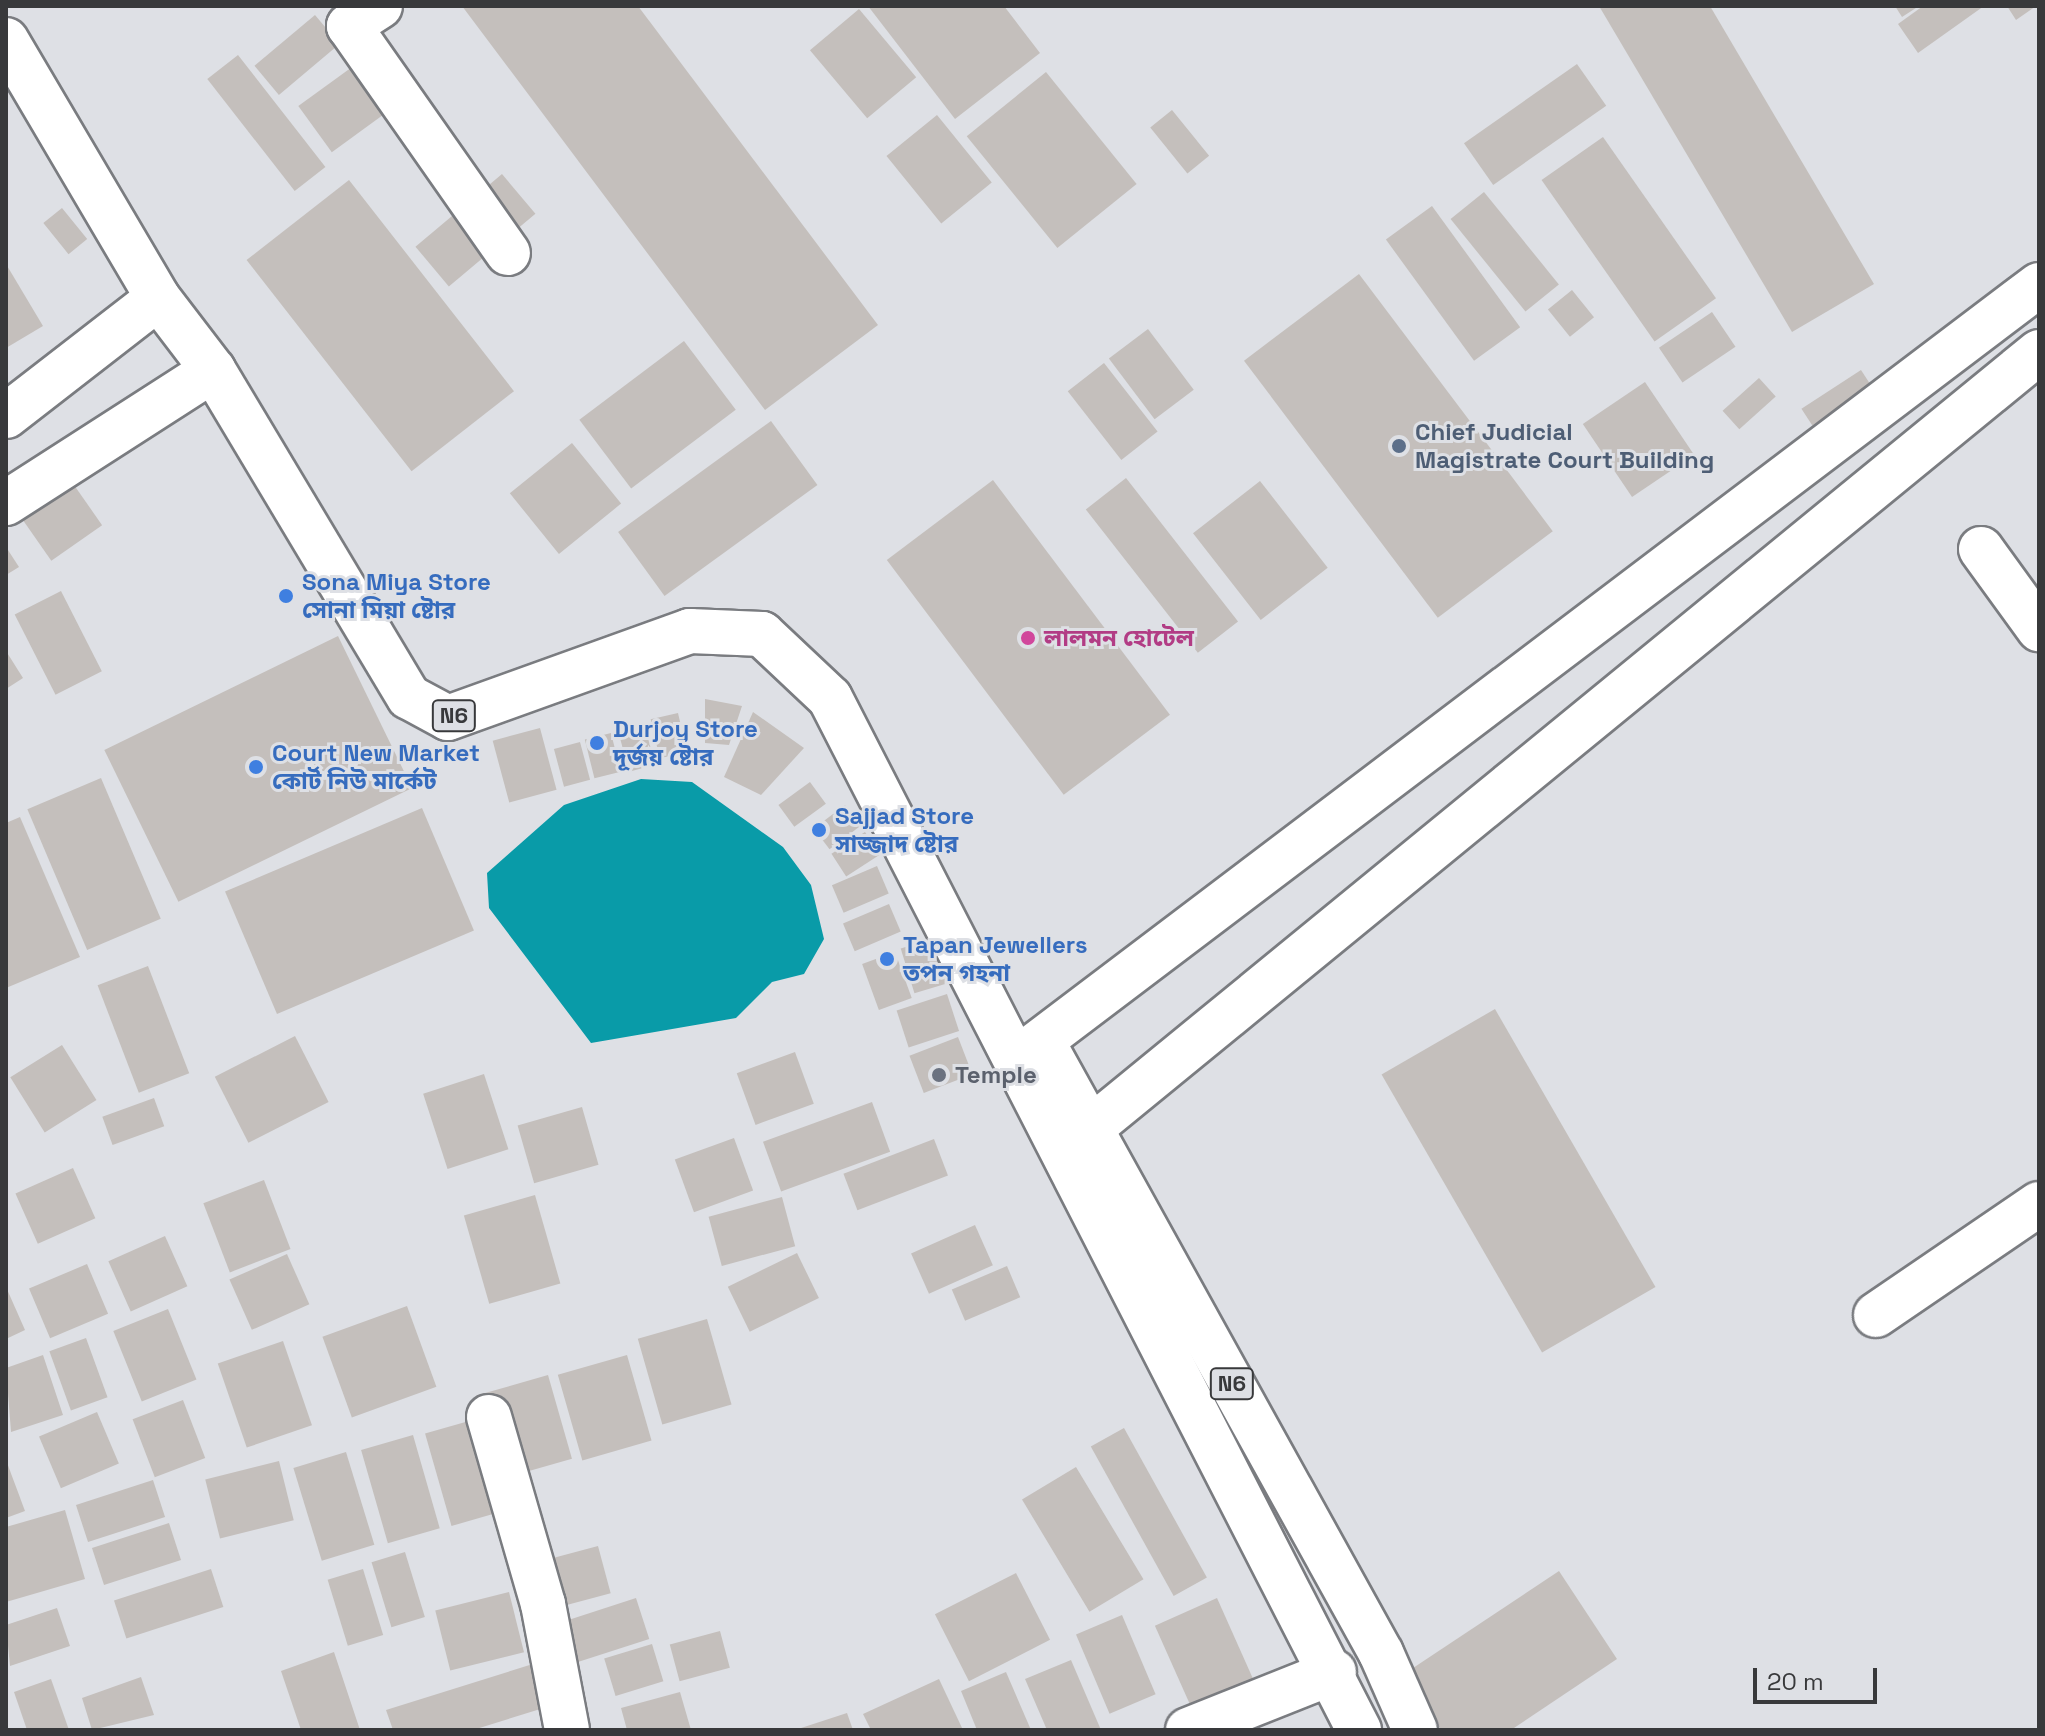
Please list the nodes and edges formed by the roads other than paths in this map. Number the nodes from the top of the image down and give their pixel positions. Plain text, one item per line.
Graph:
1 (7, 6) edge
2 (380, 6) edge
3 (6, 18) edge
4 (6, 40) edge
5 (508, 253) dead end
6 (2039, 285) edge
7 (158, 298) junction
8 (2039, 352) edge
9 (213, 370) junction
10 (6, 416) edge
11 (6, 503) edge
12 (1981, 549) dead end
13 (2039, 629) edge
14 (1030, 1050) junction
15 (1077, 1140) junction
16 (2039, 1204) edge
17 (1876, 1315) dead end
18 (489, 1417) dead end
19 (1334, 1672) junction
20 (567, 1730) edge
21 (1188, 1730) edge
22 (1359, 1730) edge
23 (1415, 1730) edge

1 - 3 main road
2 - 5 main road
4 - 7 main road, N6
6 - 14 main road
7 - 9 main road, N6
7 - 10 main road
8 - 15 main road
9 - 11 main road
9 - 14 main road, N6
12 - 13 main road
14 - 15 main road, N6
15 - 19 main road, N6
15 - 23 main road, N6
16 - 17 main road
18 - 20 main road
19 - 21 main road
19 - 22 main road, N6

